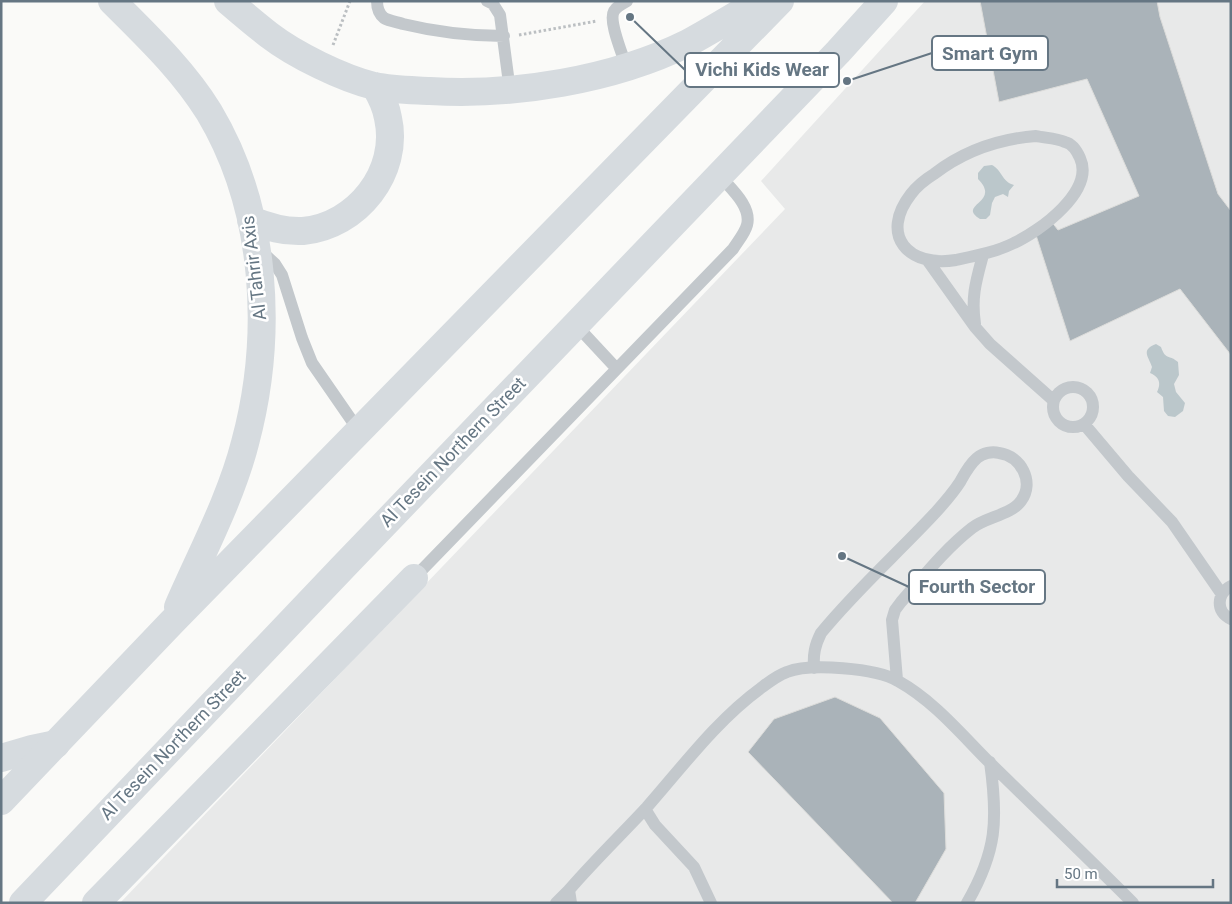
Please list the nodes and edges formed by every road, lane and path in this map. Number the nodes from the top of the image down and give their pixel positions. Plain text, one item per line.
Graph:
1 (112, 1) edge
2 (228, 1) edge
3 (350, 1) edge
4 (377, 1) edge
5 (487, 1) edge
6 (627, 1) edge
7 (760, 1) edge
8 (780, 1) edge
9 (884, 1) edge
10 (612, 19) junction
11 (504, 36) junction
12 (626, 66) junction
13 (325, 67) junction
14 (375, 86) junction
15 (510, 91) junction
16 (719, 175) junction
17 (251, 220) junction
18 (256, 247) junction
19 (983, 255) junction
20 (928, 261) junction
21 (576, 324) junction
22 (975, 327) junction
23 (616, 368) junction
24 (1053, 400) junction
25 (1084, 424) junction
26 (359, 431) junction
27 (414, 578) joint
28 (1226, 589) edge
29 (1231, 619) edge
30 (172, 622) junction
31 (814, 668) junction
32 (897, 680) junction
33 (56, 744) junction
34 (1, 758) edge
35 (990, 762) junction
36 (1, 801) edge
37 (645, 809) junction
38 (569, 890) junction
39 (23, 903) edge
40 (96, 903) edge
41 (556, 903) edge
42 (571, 903) edge
43 (711, 903) edge
44 (967, 903) edge
45 (1133, 903) edge

1 - 17 main road, Al Tahrir Axis
2 - 13 main road
3 - 13 path
4 - 11 lane
5 - 11 lane
6 - 10 lane
7 - 12 main road
8 - 26 main road
9 - 16 main road, Al Tesein Northern Street
10 - 11 path
10 - 12 lane
11 - 15 lane
12 - 15 main road
13 - 14 main road
14 - 15 main road
14 - 17 main road
16 - 21 main road, Al Tesein Northern Street
16 - 23 lane
17 - 18 main road, Al Tahrir Axis
18 - 26 lane
18 - 30 main road, Al Tahrir Axis
19 - 20 lane
19 - 20 lane
19 - 22 lane
20 - 22 lane
21 - 23 lane
21 - 39 main road, Al Tesein Northern Street
22 - 24 lane
23 - 27 lane
24 - 25 lane
24 - 25 lane
25 - 28 lane
26 - 30 main road
27 - 40 main road
28 - 29 lane
30 - 33 main road
31 - 32 lane
31 - 32 lane
31 - 37 lane
32 - 35 lane
33 - 34 main road
33 - 36 main road
35 - 44 lane
35 - 45 lane
37 - 38 lane
37 - 43 lane
38 - 41 lane
38 - 42 lane

